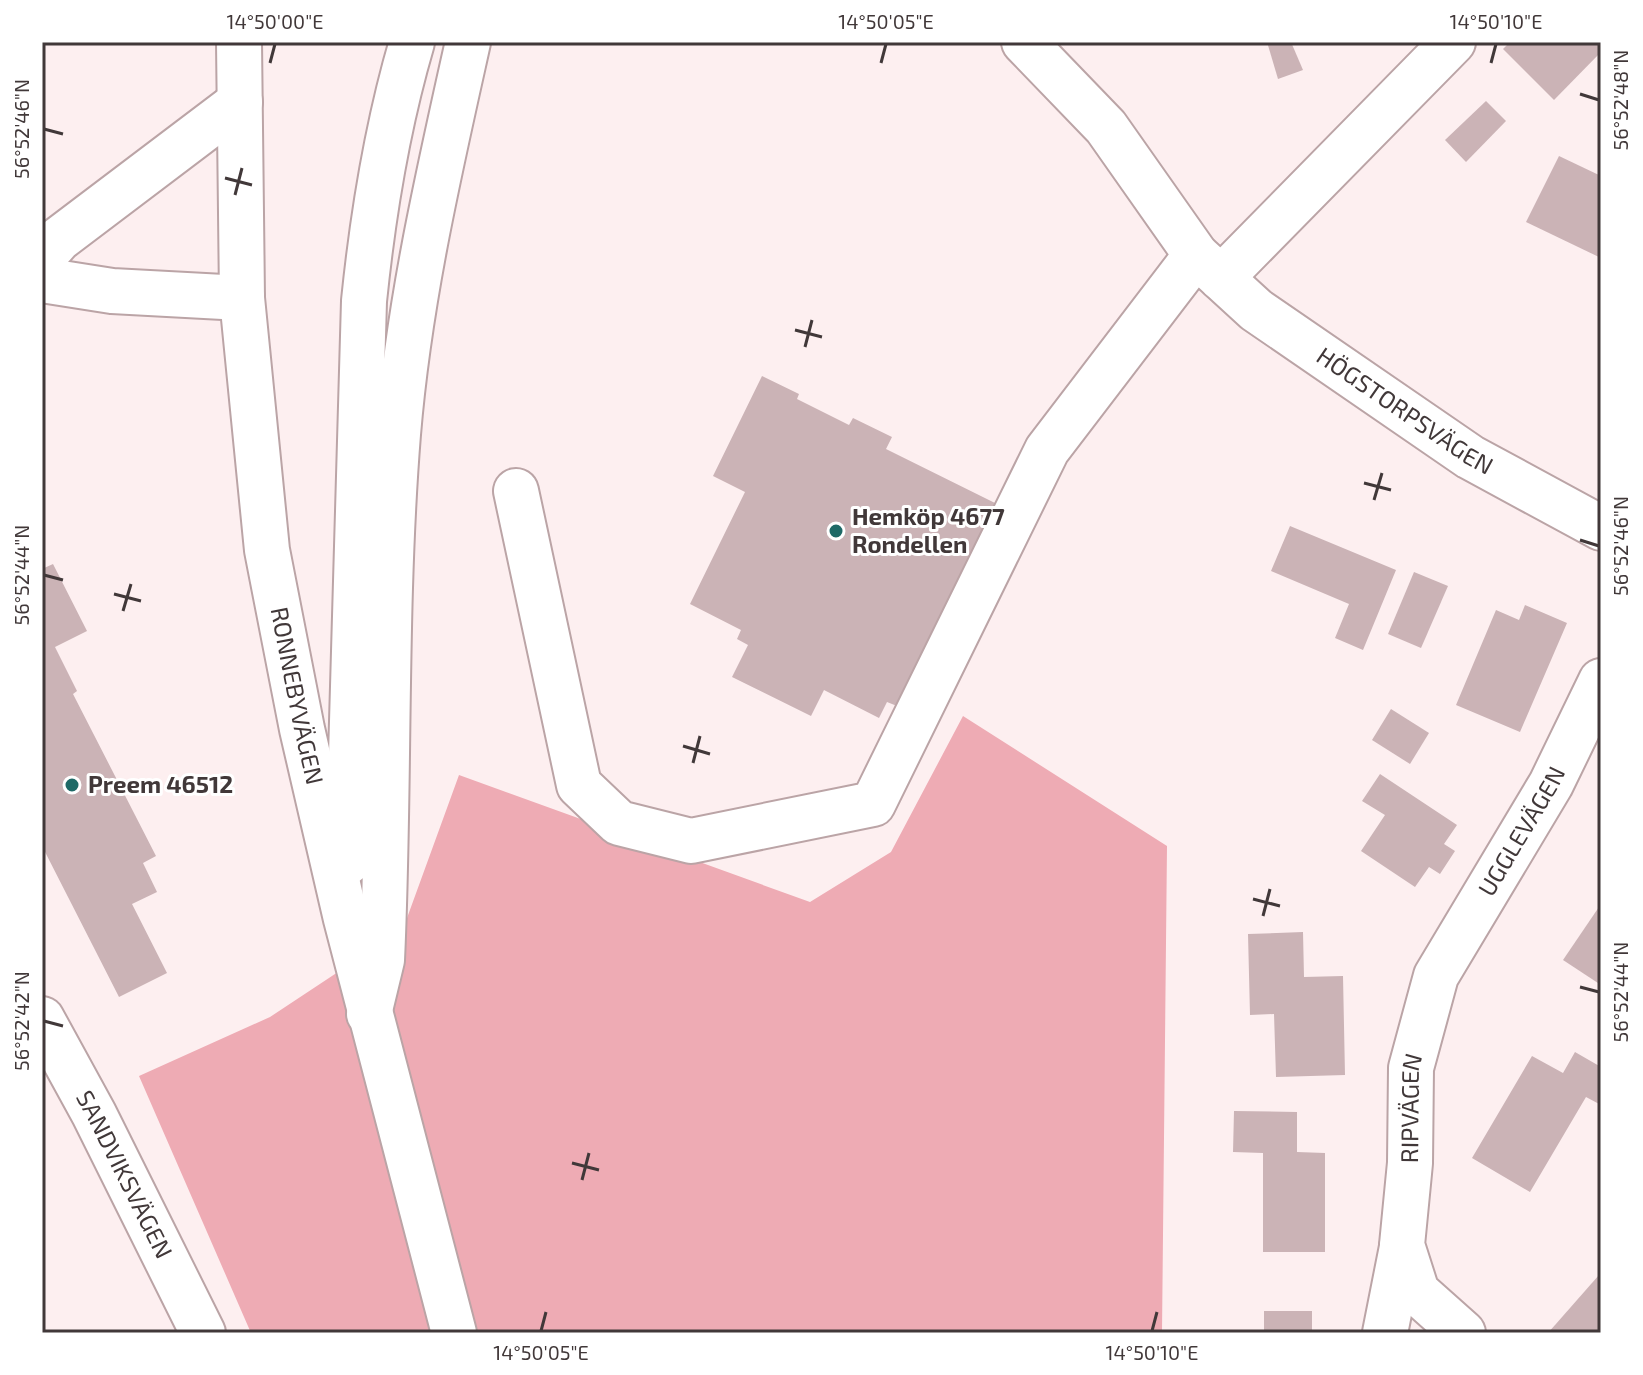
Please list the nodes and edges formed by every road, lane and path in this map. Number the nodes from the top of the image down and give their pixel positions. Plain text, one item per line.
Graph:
1 (239, 42) edge
2 (412, 42) edge
3 (468, 42) edge
4 (1024, 42) edge
5 (1453, 42) edge
6 (240, 102) junction
7 (42, 258) edge
8 (1209, 266) junction
9 (42, 280) edge
10 (242, 298) junction
11 (516, 491) dead end
12 (1601, 528) edge
13 (1601, 681) edge
14 (346, 919) junction
15 (1436, 976) joint
16 (369, 1014) junction
17 (42, 1019) edge
18 (1402, 1245) junction
19 (203, 1333) edge
20 (454, 1333) edge
21 (1385, 1333) edge
22 (1463, 1333) edge

1 - 6 main road, RONNEBYVÄGEN
2 - 14 main road
3 - 16 main road
4 - 8 main road, HÖGSTORPSVÄGEN
5 - 8 main road
6 - 7 main road
6 - 10 main road, RONNEBYVÄGEN
8 - 11 main road
8 - 12 main road, HÖGSTORPSVÄGEN
9 - 10 main road
10 - 14 main road, RONNEBYVÄGEN
13 - 15 main road, UGGLEVÄGEN
14 - 16 main road, RONNEBYVÄGEN
15 - 18 main road, RIPVÄGEN
16 - 20 main road, RONNEBYVÄGEN
17 - 19 main road, SANDVIKSVÄGEN
18 - 21 main road, RIPVÄGEN
18 - 22 main road, RIPVÄGEN

